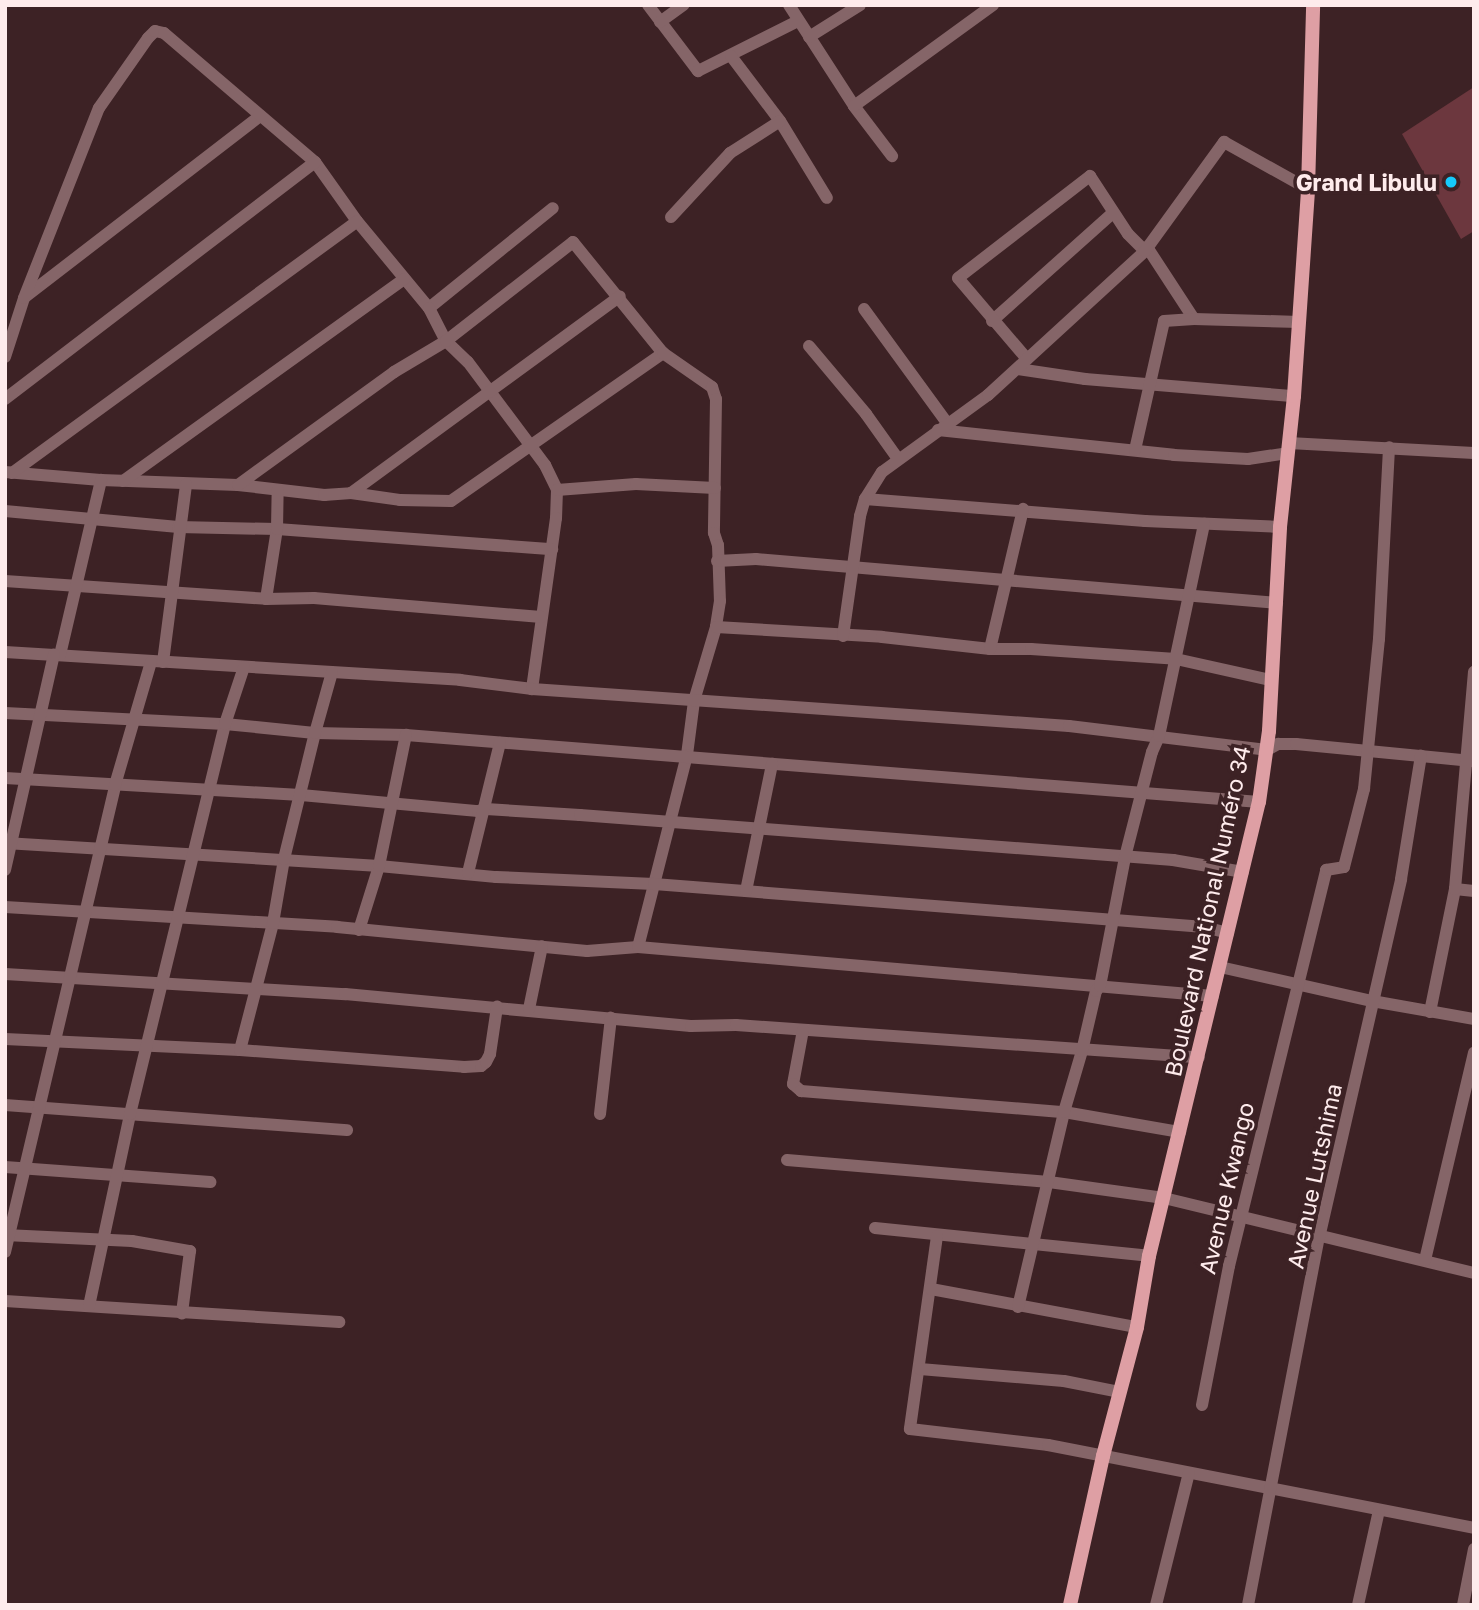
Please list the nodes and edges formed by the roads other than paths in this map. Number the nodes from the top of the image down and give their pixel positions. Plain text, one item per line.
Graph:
1 (648, 5) edge
2 (683, 5) edge
3 (789, 5) edge
4 (860, 5) edge
5 (993, 5) edge
6 (1313, 5) edge
7 (798, 21) junction
8 (660, 22) junction
9 (809, 37) junction
10 (731, 56) junction
11 (854, 106) junction
12 (260, 116) junction
13 (780, 121) junction
14 (892, 156) dead end
15 (315, 162) junction
16 (1308, 189) junction
17 (827, 198) dead end
18 (553, 208) dead end
19 (1113, 213) junction
20 (671, 217) dead end
21 (357, 220) junction
22 (1146, 249) junction
23 (404, 279) junction
24 (620, 296) junction
25 (24, 298) junction
26 (429, 308) junction
27 (864, 309) dead end
28 (1194, 319) junction
29 (992, 321) junction
30 (1298, 322) junction
31 (446, 341) junction
32 (810, 346) dead end
33 (663, 353) junction
34 (5, 357) edge
35 (1022, 364) junction
36 (1151, 383) junction
37 (489, 393) junction
38 (1294, 396) junction
39 (5, 399) edge
40 (943, 427) junction
41 (531, 447) junction
42 (1389, 447) junction
43 (1289, 448) junction
44 (1135, 450) junction
45 (1474, 453) edge
46 (898, 459) junction
47 (9, 473) edge
48 (101, 480) junction
49 (123, 481) junction
50 (186, 484) junction
51 (238, 485) junction
52 (715, 488) junction
53 (278, 490) junction
54 (557, 490) junction
55 (351, 493) junction
56 (865, 499) junction
57 (1023, 509) junction
58 (5, 511) edge
59 (93, 520) junction
60 (1204, 523) junction
61 (178, 527) junction
62 (1280, 527) junction
63 (277, 529) junction
64 (552, 549) junction
65 (717, 561) junction
66 (854, 566) junction
67 (1007, 579) junction
68 (5, 581) edge
69 (77, 586) junction
70 (170, 593) junction
71 (1191, 594) junction
72 (266, 599) junction
73 (1277, 603) junction
74 (541, 617) junction
75 (716, 627) junction
76 (843, 636) junction
77 (990, 649) junction
78 (5, 652) edge
79 (57, 654) junction
80 (1177, 659) junction
81 (157, 662) junction
82 (244, 667) junction
83 (332, 671) junction
84 (1474, 672) edge
85 (1270, 680) junction
86 (532, 689) junction
87 (694, 701) junction
88 (5, 713) edge
89 (41, 714) junction
90 (135, 720) junction
91 (225, 724) junction
92 (315, 733) junction
93 (406, 735) junction
94 (1159, 736) junction
95 (500, 743) junction
96 (1266, 750) junction
97 (1368, 751) junction
98 (687, 755) junction
99 (1421, 756) junction
100 (1470, 760) edge
101 (772, 764) junction
102 (5, 778) edge
103 (28, 779) junction
104 (115, 785) junction
105 (209, 789) junction
106 (1143, 793) junction
107 (301, 795) junction
108 (392, 802) junction
109 (1259, 802) junction
110 (486, 809) junction
111 (670, 822) junction
112 (758, 830) junction
113 (8, 843) edge
114 (101, 849) junction
115 (193, 853) junction
116 (1125, 857) junction
117 (284, 859) junction
118 (379, 866) junction
119 (5, 870) edge
120 (1243, 872) junction
121 (468, 873) junction
122 (654, 884) junction
123 (1455, 889) junction
124 (746, 891) junction
125 (1474, 891) edge
126 (5, 907) edge
127 (87, 912) junction
128 (178, 916) junction
129 (1113, 919) junction
130 (273, 923) junction
131 (359, 930) junction
132 (1228, 933) junction
133 (542, 946) junction
134 (638, 947) junction
135 (1220, 967) junction
136 (5, 974) edge
137 (68, 977) junction
138 (162, 982) junction
139 (1298, 983) junction
140 (1100, 986) junction
141 (256, 988) junction
142 (1213, 996) junction
143 (1372, 1002) junction
144 (497, 1007) junction
145 (529, 1009) junction
146 (1430, 1013) junction
147 (611, 1018) junction
148 (1474, 1020) edge
149 (803, 1030) junction
150 (5, 1039) edge
151 (55, 1041) junction
152 (148, 1047) junction
153 (240, 1050) junction
154 (1082, 1051) junction
155 (1474, 1053) edge
156 (1199, 1057) junction
157 (5, 1105) edge
158 (38, 1107) junction
159 (1063, 1112) junction
160 (130, 1114) junction
161 (600, 1114) dead end
162 (347, 1129) dead end
163 (1180, 1132) junction
164 (788, 1160) dead end
165 (5, 1167) edge
166 (24, 1168) junction
167 (117, 1176) junction
168 (210, 1182) dead end
169 (1049, 1182) junction
170 (1164, 1198) junction
171 (1240, 1217) junction
172 (875, 1228) dead end
173 (8, 1235) edge
174 (937, 1236) junction
175 (104, 1238) junction
176 (1319, 1238) junction
177 (1035, 1244) junction
178 (5, 1252) edge
179 (1149, 1256) junction
180 (1424, 1260) junction
181 (1474, 1273) edge
182 (931, 1289) junction
183 (5, 1301) edge
184 (89, 1306) junction
185 (1018, 1307) junction
186 (182, 1313) junction
187 (339, 1322) dead end
188 (1137, 1327) junction
189 (920, 1369) junction
190 (1119, 1392) junction
191 (1202, 1405) dead end
192 (1103, 1456) junction
193 (1189, 1473) junction
194 (1268, 1489) junction
195 (1378, 1510) junction
196 (1474, 1528) edge
197 (1474, 1549) edge
198 (1070, 1605) edge
199 (1156, 1605) edge
200 (1248, 1605) edge
201 (1358, 1605) edge
202 (1463, 1605) edge

1 - 8 street
2 - 8 street
3 - 7 street
4 - 9 street
5 - 11 street
6 - 16 main road, Boulevard National Numéro 34
7 - 9 street
7 - 10 street
8 - 10 street
9 - 11 street
10 - 13 street
11 - 14 street
12 - 15 street
12 - 25 street
12 - 25 street
13 - 17 street
13 - 20 street
15 - 21 street
15 - 39 street
16 - 22 street
16 - 30 main road, Boulevard National Numéro 34
18 - 26 street
19 - 22 street
19 - 29 street
19 - 29 street
21 - 23 street
21 - 47 street
22 - 28 street
22 - 35 street
23 - 26 street
23 - 49 street
24 - 31 street
24 - 33 street
24 - 37 street
25 - 34 street
26 - 31 street
27 - 40 street
28 - 30 street
28 - 36 street
29 - 35 street
30 - 38 main road, Boulevard National Numéro 34
31 - 37 street
31 - 51 street
32 - 46 street
33 - 41 street
33 - 52 street
35 - 36 street
35 - 40 street
36 - 38 street
36 - 44 street
37 - 41 street
37 - 55 street
38 - 43 main road, Boulevard National Numéro 34
40 - 44 street
40 - 46 street
41 - 54 street
41 - 55 street
42 - 43 street
42 - 45 street
42 - 97 street
43 - 44 street
43 - 62 main road, Boulevard National Numéro 34
46 - 56 street
47 - 48 street
48 - 49 street
48 - 59 street
49 - 50 street
50 - 51 street
50 - 61 street
51 - 53 street
52 - 54 street
52 - 65 street
53 - 55 street
53 - 63 street
54 - 64 street
56 - 57 street
56 - 66 street
57 - 60 street
57 - 67 street
58 - 59 street
59 - 61 street
59 - 69 street
60 - 62 street
60 - 71 street
61 - 63 street
61 - 70 street
62 - 73 main road, Boulevard National Numéro 34
63 - 64 street
63 - 72 street
64 - 74 street
65 - 66 street
65 - 75 street
66 - 67 street
66 - 76 street
67 - 71 street
67 - 77 street
68 - 69 street
69 - 70 street
69 - 79 street
70 - 72 street
70 - 81 street
71 - 73 street
71 - 80 street
72 - 74 street
73 - 85 main road, Boulevard National Numéro 34
74 - 86 street
75 - 76 street
75 - 87 street
76 - 77 street
77 - 80 street
78 - 79 street
79 - 81 street
79 - 89 street
80 - 85 street
80 - 94 street
81 - 82 street
81 - 90 street
82 - 83 street
82 - 91 street
83 - 86 street
83 - 92 street
84 - 100 street
85 - 96 main road, Boulevard National Numéro 34
86 - 87 street
87 - 94 street
87 - 98 street
88 - 89 street
89 - 90 street
89 - 103 street
90 - 91 street
90 - 104 street
91 - 92 street
91 - 105 street
92 - 93 street
92 - 107 street
93 - 95 street
93 - 108 street
94 - 96 street
94 - 106 street
95 - 98 street
95 - 110 street
96 - 97 street
96 - 109 main road, Boulevard National Numéro 34
97 - 99 street
97 - 139 street, Avenue Kwango
98 - 101 street
98 - 111 street
99 - 100 street
99 - 143 street, Avenue Lutshima
100 - 123 street
101 - 106 street
101 - 112 street
102 - 103 street
103 - 104 street
103 - 113 street
104 - 105 street
104 - 114 street
105 - 107 street
105 - 115 street
106 - 109 street
106 - 116 street
107 - 108 street
107 - 117 street
108 - 110 street
108 - 118 street
109 - 120 main road, Boulevard National Numéro 34
110 - 111 street
110 - 121 street
111 - 112 street
111 - 122 street
112 - 116 street
112 - 124 street
113 - 114 street
113 - 119 street
114 - 115 street
114 - 127 street
115 - 117 street
115 - 128 street
116 - 120 street
116 - 129 street
117 - 118 street
117 - 130 street
118 - 121 street
118 - 131 street
120 - 132 main road, Boulevard National Numéro 34
121 - 122 street
122 - 124 street
122 - 134 street
123 - 125 street
123 - 146 street
124 - 129 street
126 - 127 street
127 - 128 street
127 - 137 street
128 - 130 street
128 - 138 street
129 - 132 street
129 - 140 street
130 - 131 street
130 - 141 street
131 - 133 street
132 - 135 main road, Boulevard National Numéro 34
133 - 134 street
133 - 145 street
134 - 140 street
135 - 139 street
135 - 142 main road, Boulevard National Numéro 34
136 - 137 street
137 - 138 street
137 - 151 street
138 - 141 street
138 - 152 street
139 - 143 street
139 - 171 street, Avenue Kwango
140 - 142 street
140 - 154 street
141 - 144 street
141 - 153 street
142 - 156 main road, Boulevard National Numéro 34
143 - 146 street
143 - 176 street, Avenue Lutshima
144 - 145 street
144 - 153 street
145 - 147 street
146 - 148 street
147 - 149 street
147 - 161 street
149 - 154 street
149 - 159 street
150 - 151 street
151 - 152 street
151 - 158 street
152 - 153 street
152 - 160 street
154 - 156 street
154 - 159 street
155 - 180 street
156 - 163 main road, Boulevard National Numéro 34
157 - 158 street
158 - 160 street
158 - 166 street
159 - 163 street
159 - 169 street
160 - 162 street
160 - 167 street
163 - 170 main road, Boulevard National Numéro 34
164 - 169 street
165 - 166 street
166 - 167 street
166 - 173 street
167 - 168 street
167 - 175 street
169 - 170 street
169 - 177 street
170 - 171 street
170 - 179 main road, Boulevard National Numéro 34
171 - 176 street
171 - 191 street, Avenue Kwango
172 - 174 street
173 - 175 street
173 - 178 street
174 - 177 street
174 - 182 street
175 - 184 street
175 - 186 street
176 - 180 street
176 - 194 street, Avenue Lutshima
177 - 179 street
177 - 185 street
179 - 188 main road, Boulevard National Numéro 34
180 - 181 street
182 - 185 street
182 - 189 street
183 - 184 street
184 - 186 street
185 - 188 street
186 - 187 street
188 - 190 main road, Boulevard National Numéro 34
189 - 190 street
189 - 192 street
190 - 192 main road, Boulevard National Numéro 34
192 - 193 street
192 - 198 main road, Boulevard National Numéro 34
193 - 194 street
193 - 199 street
194 - 195 street
194 - 200 street, Avenue Lutshima
195 - 196 street
195 - 201 street
197 - 202 street

